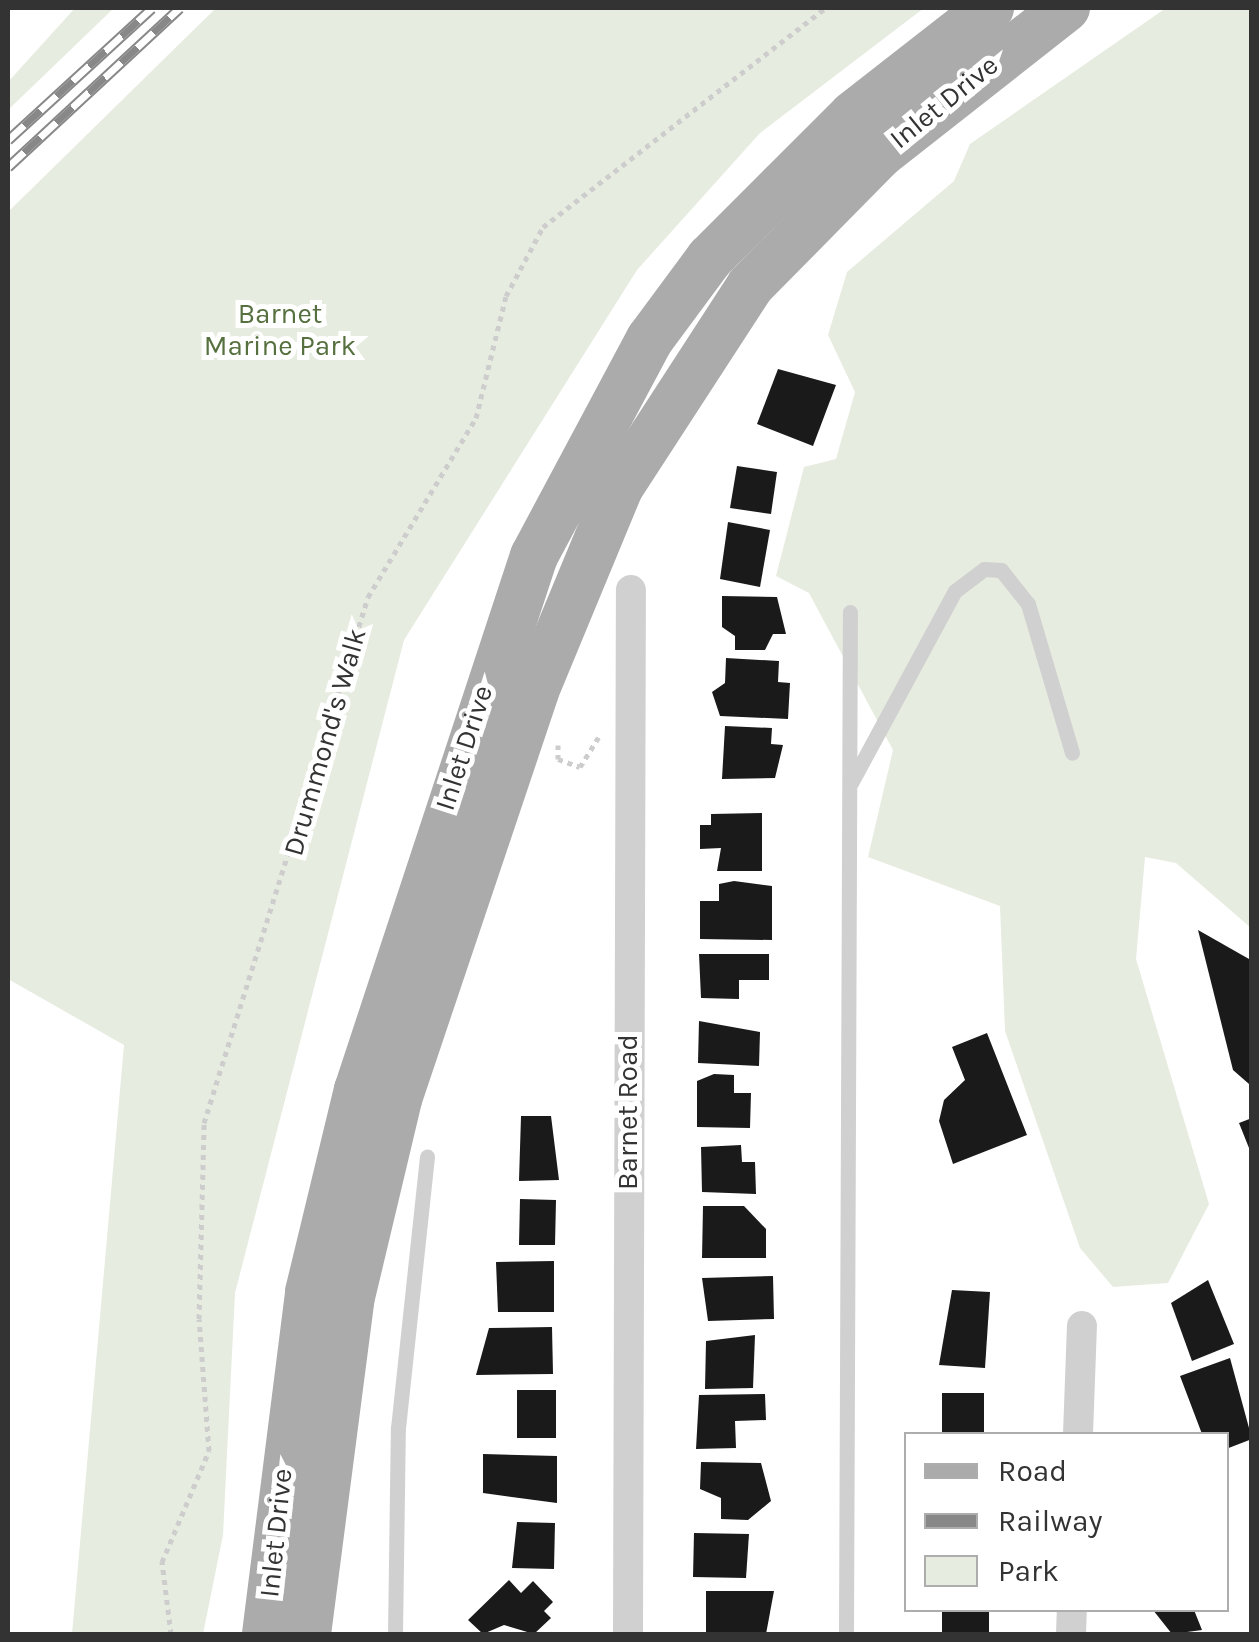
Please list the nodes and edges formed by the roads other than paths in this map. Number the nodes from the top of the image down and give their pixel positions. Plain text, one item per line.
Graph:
1 (1066, 8) edge
2 (992, 25) edge
3 (631, 590) dead end
4 (850, 612) dead end
5 (1072, 753) dead end
6 (852, 783) junction
7 (428, 1157) dead end
8 (1082, 1326) dead end
9 (1078, 1432) edge
10 (266, 1634) edge
11 (307, 1634) edge
12 (395, 1634) edge
13 (628, 1634) edge
14 (846, 1634) edge

1 - 2 main road
2 - 10 main road, Inlet Drive
2 - 11 main road, Inlet Drive
3 - 13 street, Barnet Road
4 - 6 lane
5 - 6 lane
6 - 14 lane
7 - 12 lane
8 - 9 street

